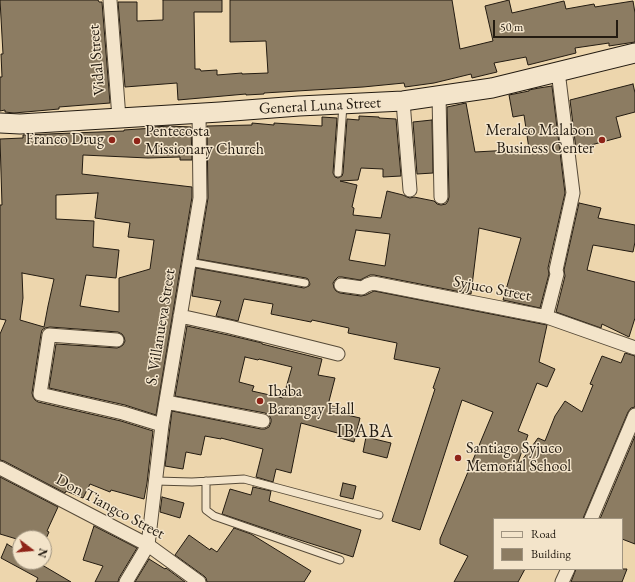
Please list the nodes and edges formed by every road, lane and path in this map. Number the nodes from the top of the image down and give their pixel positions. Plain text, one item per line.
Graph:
1 (110, 0) edge
2 (635, 53) edge
3 (558, 71) junction
4 (439, 95) junction
5 (404, 101) junction
6 (343, 105) junction
7 (199, 113) junction
8 (119, 118) junction
9 (0, 123) edge
10 (338, 173) dead end
11 (410, 190) dead end
12 (440, 197) dead end
13 (189, 262) junction
14 (305, 283) dead end
15 (341, 285) dead end
16 (180, 316) junction
17 (546, 316) junction
18 (117, 340) dead end
19 (635, 348) edge
20 (338, 354) dead end
21 (166, 402) junction
22 (634, 418) edge
23 (263, 421) dead end
24 (162, 425) junction
25 (0, 468) edge
26 (156, 481) junction
27 (206, 481) junction
28 (379, 515) dead end
29 (591, 518) edge
30 (148, 545) junction
31 (340, 560) dead end
32 (568, 570) edge
33 (126, 582) edge
34 (199, 582) edge
35 (562, 582) edge

1 - 8 street, Vidal Street
2 - 3 main road, General Luna Street
3 - 4 main road, General Luna Street
3 - 17 street
4 - 5 main road, General Luna Street
4 - 12 street
5 - 6 main road, General Luna Street
5 - 11 street
6 - 7 main road, General Luna Street
6 - 10 lane
7 - 8 main road, General Luna Street
7 - 13 street, S. Villanueva Street
8 - 9 main road, General Luna Street
13 - 14 lane
13 - 16 street, S. Villanueva Street
15 - 17 street, Syjuco Street
16 - 20 street
16 - 21 street, S. Villanueva Street
17 - 19 street, Syjuco Street
18 - 24 street
21 - 23 street
21 - 24 street, S. Villanueva Street
22 - 29 street
24 - 26 street, S. Villanueva Street
25 - 30 street, Don Tiangco Street
26 - 27 lane
26 - 30 street, S. Villanueva Street
27 - 28 lane
27 - 31 lane
30 - 33 street
30 - 34 street, Don Tiangco Street
32 - 35 street

